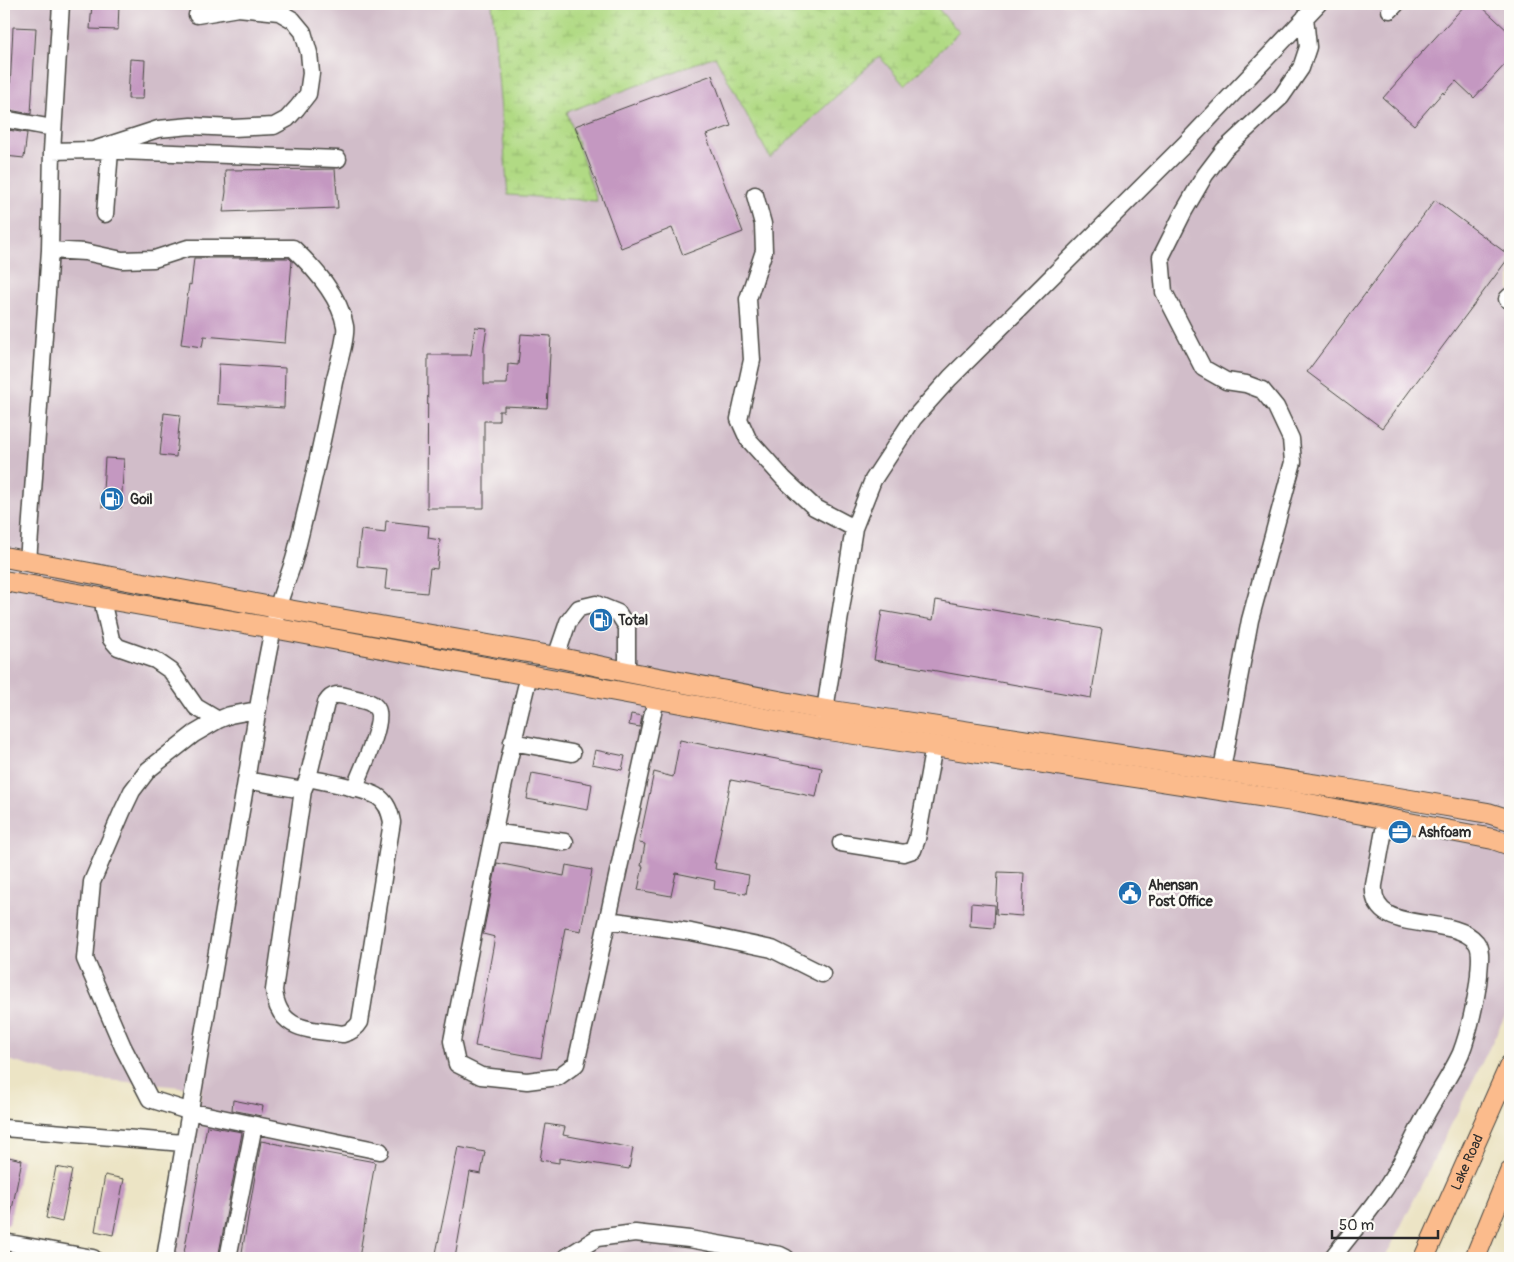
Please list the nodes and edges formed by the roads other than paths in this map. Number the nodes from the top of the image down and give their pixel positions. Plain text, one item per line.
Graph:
1 (61, 4) edge
2 (1318, 4) edge
3 (197, 15) dead end
4 (1305, 17) junction
5 (4, 119) edge
6 (53, 128) junction
7 (93, 150) junction
8 (52, 151) junction
9 (110, 151) junction
10 (338, 159) dead end
11 (755, 195) dead end
12 (105, 214) dead end
13 (50, 250) junction
14 (854, 528) junction
15 (4, 557) edge
16 (28, 562) junction
17 (4, 581) edge
18 (105, 599) junction
19 (278, 608) junction
20 (273, 628) junction
21 (556, 656) junction
22 (627, 672) junction
23 (529, 675) junction
24 (656, 699) junction
25 (257, 710) junction
26 (218, 720) junction
27 (824, 720) junction
28 (512, 742) junction
29 (934, 746) junction
30 (572, 753) dead end
31 (1222, 769) junction
32 (246, 780) junction
33 (306, 784) junction
34 (354, 789) junction
35 (1386, 819) junction
36 (1510, 820) edge
37 (493, 832) junction
38 (565, 842) dead end
39 (1502, 842) edge
40 (841, 843) dead end
41 (1510, 858) edge
42 (608, 920) junction
43 (822, 974) dead end
44 (1510, 1065) edge
45 (188, 1111) junction
46 (254, 1125) junction
47 (4, 1128) edge
48 (183, 1143) junction
49 (380, 1150) dead end
50 (1510, 1172) edge
51 (4, 1242) edge
52 (92, 1258) edge
53 (165, 1258) edge
54 (228, 1258) edge
55 (565, 1258) edge
56 (786, 1258) edge
57 (1332, 1258) edge
58 (1424, 1258) edge
59 (1475, 1258) edge

1 - 6 street
2 - 4 street
3 - 7 street
4 - 14 street
4 - 31 street
5 - 6 street
6 - 8 street
7 - 8 street
7 - 9 street
8 - 13 street
9 - 10 street
9 - 12 street
11 - 14 street
13 - 16 street
13 - 19 street
14 - 27 street
15 - 16 main road
16 - 19 main road
17 - 18 main road
18 - 20 main road
18 - 26 street
19 - 20 street
19 - 21 main road
20 - 23 main road
20 - 25 street
21 - 22 main road
21 - 22 street
22 - 27 main road
23 - 24 main road
23 - 28 street
24 - 27 main road
24 - 42 street
25 - 26 street
25 - 32 street
26 - 45 street
27 - 29 main road
27 - 31 main road
28 - 30 street
28 - 37 street
29 - 35 main road
29 - 40 street
31 - 36 main road
32 - 33 street
32 - 45 street
33 - 34 street
33 - 34 street
33 - 34 street
35 - 39 main road
35 - 57 street
37 - 38 street
37 - 42 street
39 - 41 main road
42 - 43 street
44 - 58 main road, Lake Road
45 - 46 street
45 - 48 street
46 - 49 street
46 - 54 street
47 - 48 street
48 - 53 street
50 - 59 main road
51 - 52 street
55 - 56 street

